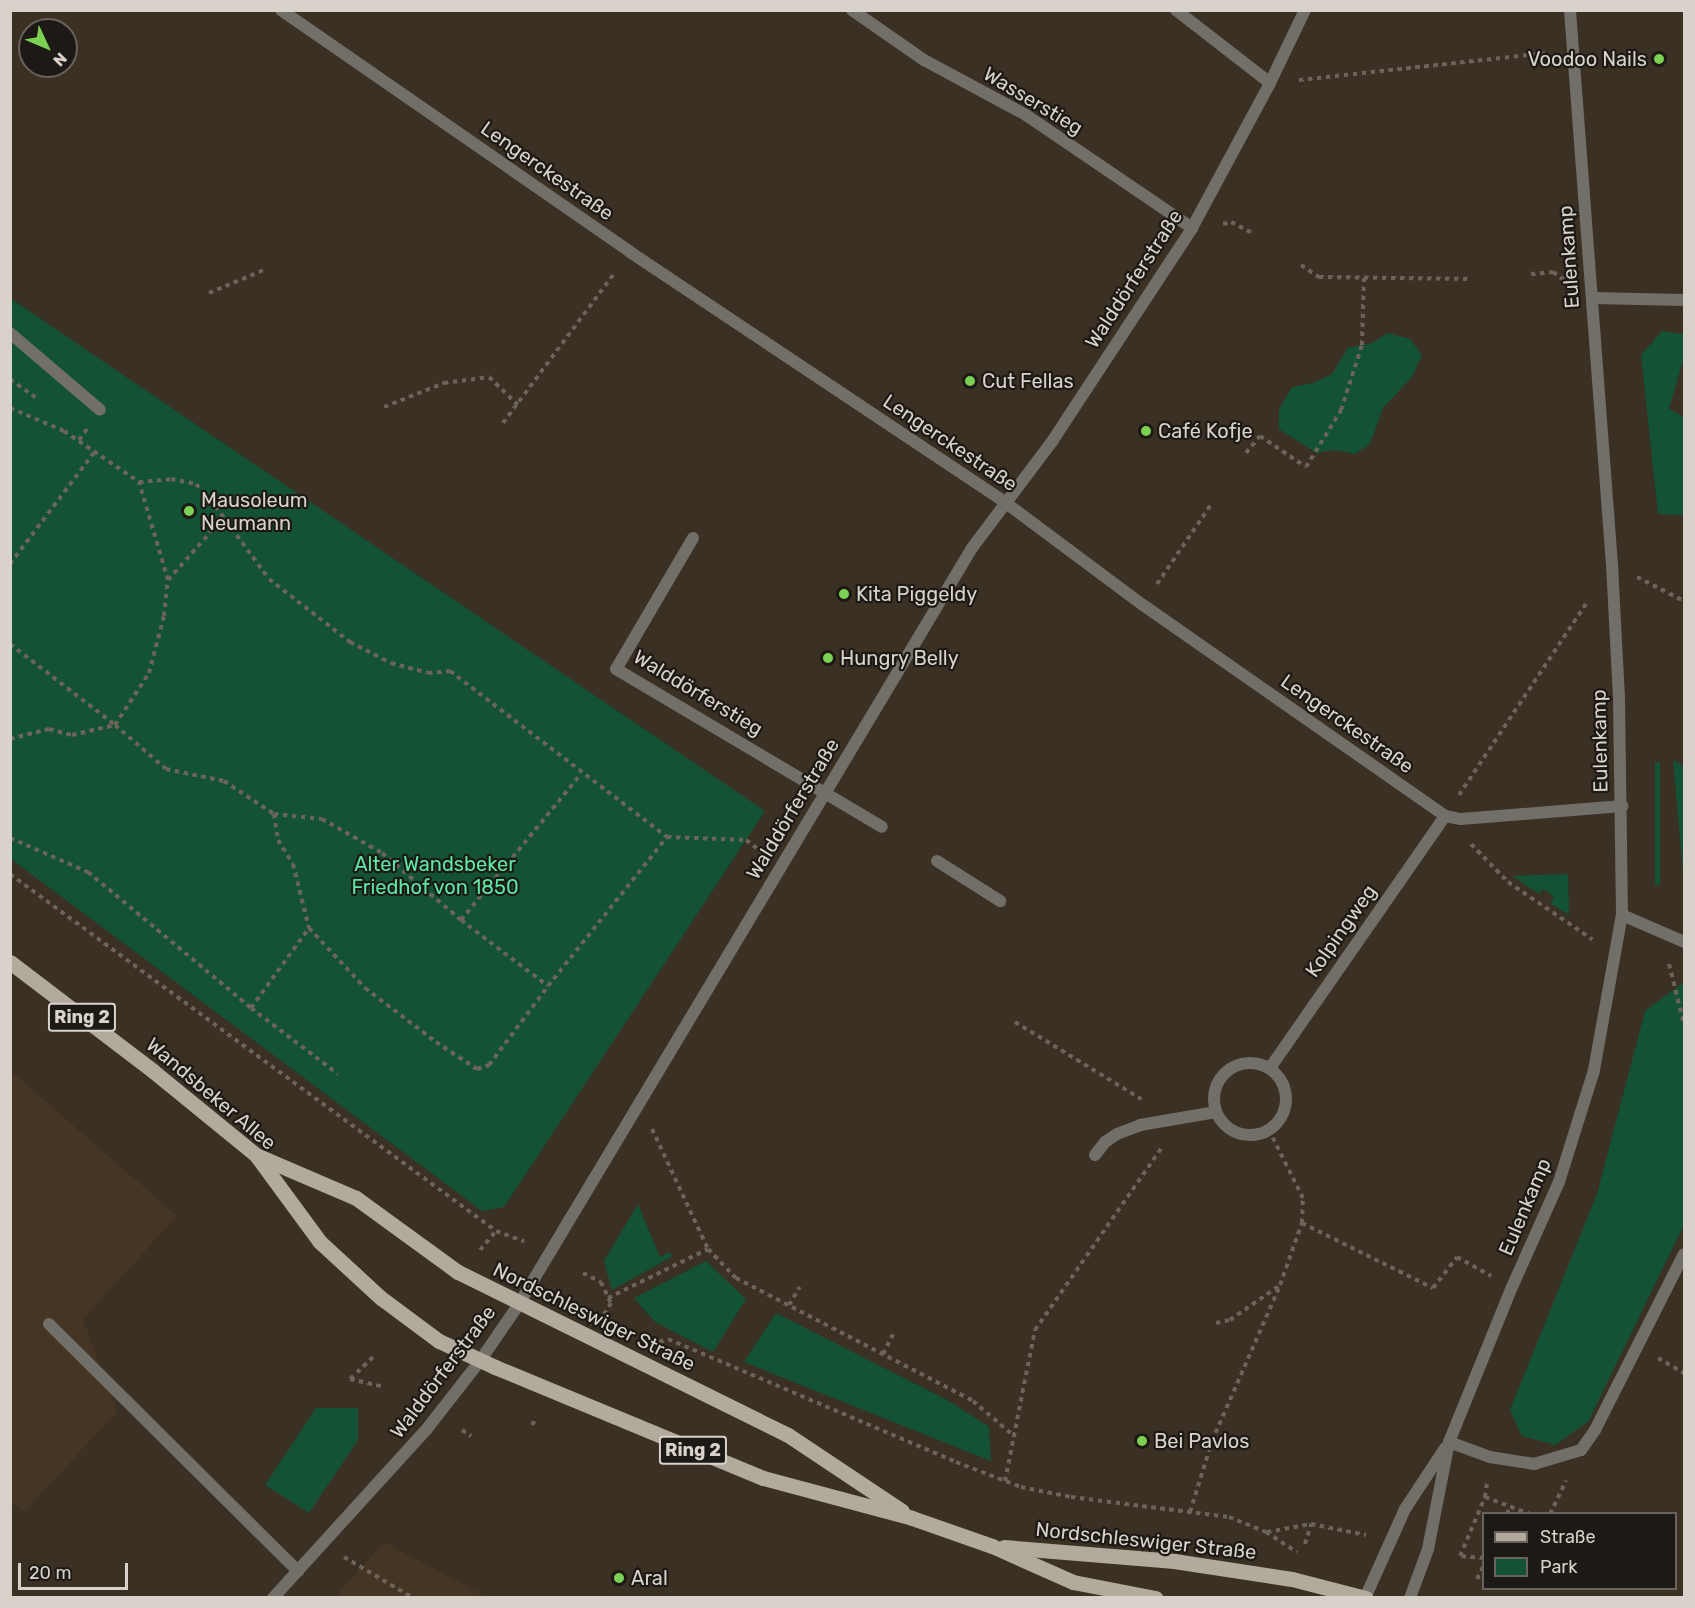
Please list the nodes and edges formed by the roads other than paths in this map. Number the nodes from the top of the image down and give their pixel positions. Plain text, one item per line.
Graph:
1 (281, 10) edge
2 (852, 10) edge
3 (1176, 10) edge
4 (1305, 10) edge
5 (1570, 10) edge
6 (1270, 83) junction
7 (1192, 228) junction
8 (1592, 298) junction
9 (1684, 300) edge
10 (10, 333) edge
11 (100, 410) dead end
12 (1006, 503) junction
13 (693, 538) dead end
14 (825, 791) junction
15 (1622, 806) junction
16 (1445, 816) junction
17 (882, 827) dead end
18 (937, 861) dead end
19 (1000, 901) dead end
20 (1622, 915) junction
21 (1684, 942) edge
22 (10, 962) edge
23 (1270, 1068) junction
24 (1216, 1112) junction
25 (256, 1155) junction
26 (1095, 1155) dead end
27 (1684, 1254) edge
28 (519, 1304) junction
29 (49, 1324) dead end
30 (480, 1361) junction
31 (1449, 1442) junction
32 (912, 1518) junction
33 (992, 1546) junction
34 (298, 1571) junction
35 (1366, 1597) edge
36 (273, 1598) edge
37 (1155, 1598) edge
38 (1410, 1598) edge

1 - 12 street, Lengerckestraße
2 - 7 street, Wasserstieg
3 - 6 street
4 - 6 street, Walddörferstraße
5 - 8 street, Eulenkamp
6 - 7 street, Walddörferstraße
7 - 12 street, Walddörferstraße
8 - 9 street
8 - 15 street, Eulenkamp
10 - 11 street
12 - 14 street, Walddörferstraße
12 - 16 street, Lengerckestraße
13 - 14 street, Walddörferstieg
14 - 17 street
14 - 28 street, Walddörferstraße
15 - 16 street
15 - 20 street, Eulenkamp
16 - 23 street, Kolpingweg
18 - 19 street
20 - 21 street
20 - 31 street, Eulenkamp
22 - 25 main road, Wandsbeker Allee / Ring 2
23 - 24 street
23 - 24 street
24 - 26 street
25 - 28 main road, Nordschleswiger Straße / Ring 2
25 - 30 main road, Wandsbeker Allee / Ring 2
27 - 31 street
28 - 30 street, Walddörferstraße
28 - 32 main road, Nordschleswiger Straße / Ring 2
29 - 34 street
30 - 32 main road, Nordschleswiger Straße / Ring 2
30 - 34 street, Walddörferstraße
31 - 35 street, Eulenkamp
31 - 38 street, Eulenkamp
32 - 33 main road, Nordschleswiger Straße / Ring 2
33 - 35 main road, Nordschleswiger Straße / Ring 2
33 - 37 main road, Nordschleswiger Straße / Ring 2
34 - 36 street, Walddörferstraße

